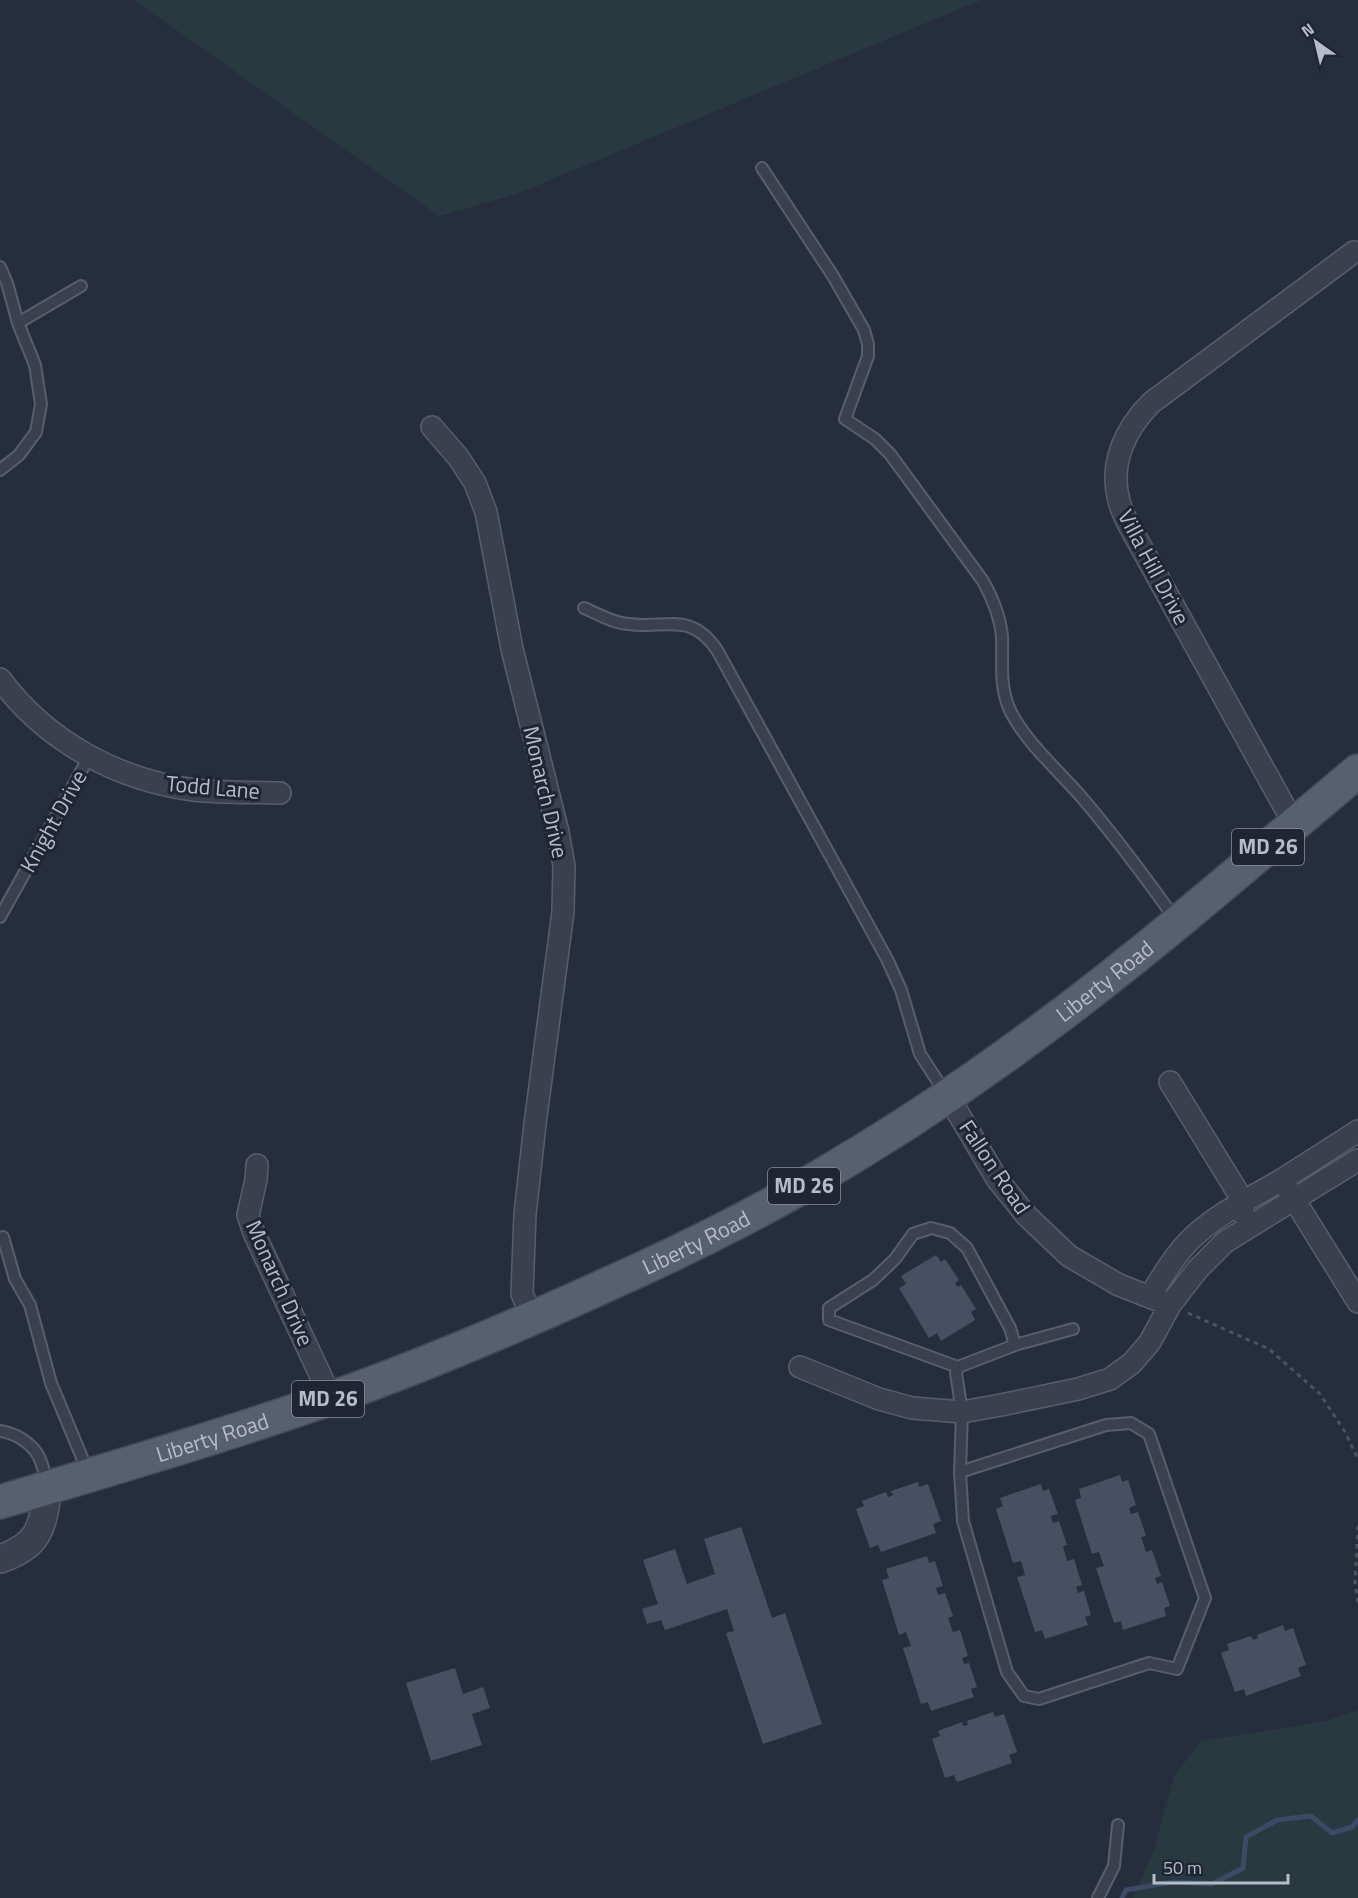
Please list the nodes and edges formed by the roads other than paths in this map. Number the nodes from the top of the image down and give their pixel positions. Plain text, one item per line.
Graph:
1 (762, 168) dead end
2 (1354, 252) dead end
3 (0, 267) edge
4 (81, 286) dead end
5 (18, 323) junction
6 (432, 427) dead end
7 (0, 470) edge
8 (584, 608) dead end
9 (0, 679) edge
10 (89, 757) junction
11 (1358, 771) edge
12 (280, 793) dead end
13 (1294, 824) junction
14 (0, 917) edge
15 (1177, 922) junction
16 (1170, 1082) dead end
17 (948, 1096) junction
18 (1358, 1131) edge
19 (1358, 1160) edge
20 (257, 1165) dead end
21 (1282, 1179) junction
22 (1293, 1199) junction
23 (1242, 1201) junction
24 (1243, 1230) junction
25 (3, 1237) dead end
26 (1150, 1296) junction
27 (1358, 1302) edge
28 (1170, 1305) junction
29 (533, 1318) junction
30 (1073, 1329) dead end
31 (1015, 1346) junction
32 (800, 1367) dead end
33 (958, 1367) junction
34 (332, 1398) junction
35 (962, 1412) junction
36 (0, 1431) edge
37 (960, 1472) junction
38 (89, 1475) junction
39 (48, 1488) junction
40 (0, 1502) edge
41 (0, 1559) edge
42 (1118, 1826) dead end
43 (1098, 1898) edge

1 - 15 lane
2 - 13 street, Villa Hill Drive
3 - 5 lane
4 - 5 lane
5 - 7 lane
6 - 29 street, Monarch Drive
8 - 17 lane
9 - 10 street, Todd Lane
10 - 12 street, Todd Lane
10 - 14 lane, Knight Drive
11 - 13 main road, Liberty Road / MD 26
13 - 15 main road, Liberty Road / MD 26
15 - 17 main road, Liberty Road / MD 26
16 - 23 street
17 - 26 street, Fallon Road
17 - 29 main road, Liberty Road / MD 26
18 - 21 street
19 - 22 street
20 - 34 street, Monarch Drive
21 - 22 street
21 - 23 street
22 - 24 street
22 - 27 street
23 - 24 street
23 - 26 street
24 - 28 street
25 - 38 lane
26 - 28 street, Fallon Road
28 - 35 street
29 - 34 main road, Liberty Road / MD 26
30 - 31 lane
31 - 33 lane
31 - 33 lane
32 - 35 street
33 - 35 lane
34 - 38 main road, Liberty Road / MD 26
35 - 37 lane
36 - 39 lane
37 - 37 lane
38 - 39 main road, Liberty Road / MD 26
39 - 40 main road, Liberty Road / MD 26
39 - 41 street
42 - 43 lane

